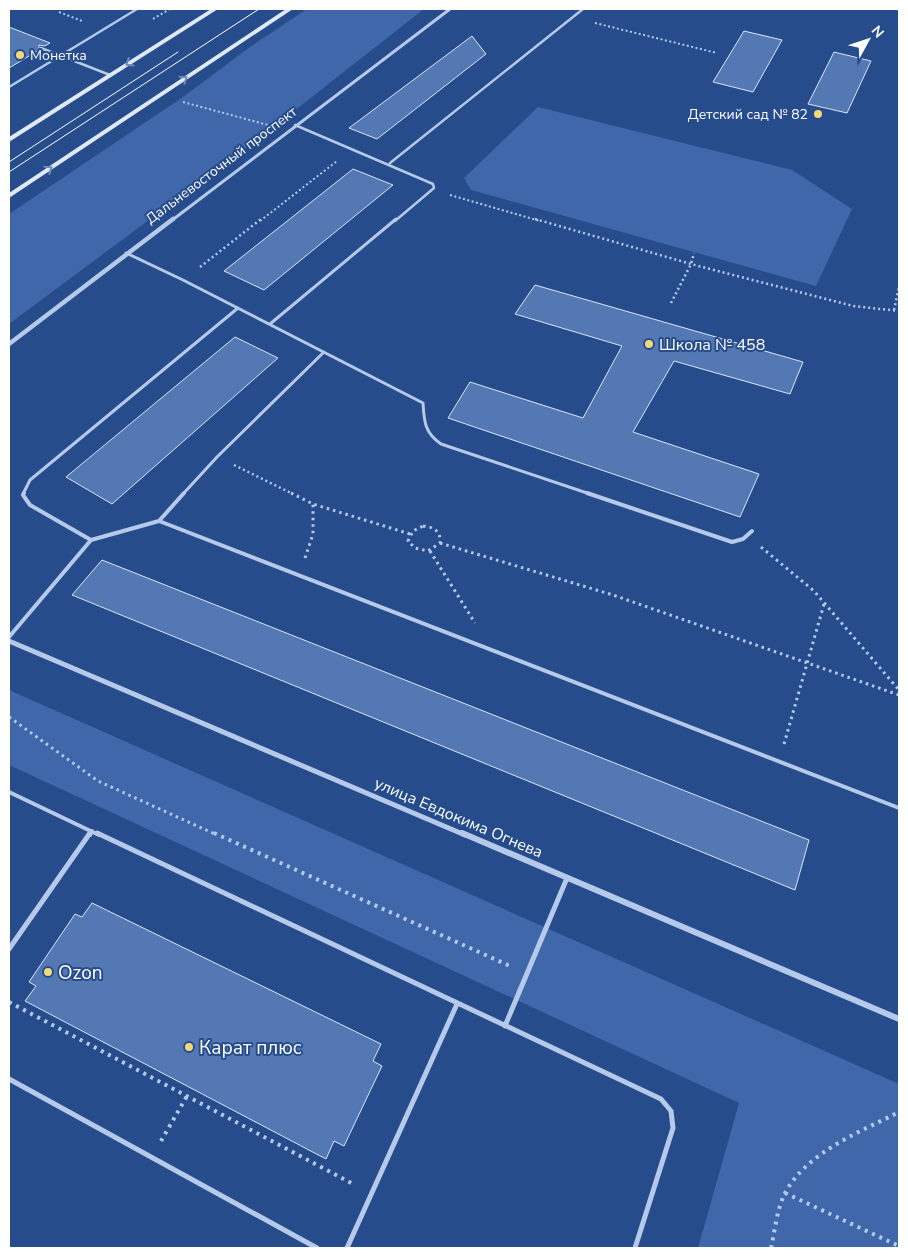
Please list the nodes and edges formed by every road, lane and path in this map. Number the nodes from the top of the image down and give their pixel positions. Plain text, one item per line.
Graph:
1 (137, 9) edge
2 (215, 9) edge
3 (290, 9) edge
4 (450, 9) edge
5 (583, 9) edge
6 (617, 29) dead end
7 (41, 48) dead end
8 (717, 52) dead end
9 (60, 56) junction
10 (110, 75) junction
11 (9, 87) edge
12 (182, 102) dead end
13 (294, 125) junction
14 (263, 129) dead end
15 (9, 140) edge
16 (354, 149) junction
17 (390, 163) junction
18 (434, 188) junction
19 (9, 196) edge
20 (126, 253) junction
21 (694, 253) dead end
22 (691, 264) junction
23 (183, 280) junction
24 (899, 287) edge
25 (671, 303) dead end
26 (238, 308) junction
27 (894, 310) junction
28 (899, 311) edge
29 (270, 324) junction
30 (9, 344) edge
31 (324, 352) junction
32 (216, 457) junction
33 (313, 504) junction
34 (159, 521) junction
35 (752, 531) dead end
36 (410, 534) junction
37 (743, 539) junction
38 (92, 540) junction
39 (440, 543) junction
40 (430, 551) junction
41 (295, 573) junction
42 (824, 604) junction
43 (9, 639) edge
44 (493, 651) junction
45 (808, 662) junction
46 (899, 690) edge
47 (899, 695) edge
48 (9, 717) edge
49 (779, 761) junction
50 (9, 792) edge
51 (899, 808) edge
52 (92, 831) junction
53 (567, 878) junction
54 (9, 949) edge
55 (527, 974) junction
56 (9, 1002) edge
57 (457, 1004) junction
58 (899, 1019) edge
59 (505, 1026) junction
60 (9, 1079) edge
61 (187, 1096) junction
62 (898, 1114) edge
63 (152, 1158) junction
64 (785, 1193) junction
65 (372, 1194) junction
66 (899, 1246) edge
67 (317, 1248) edge
68 (347, 1248) edge
69 (635, 1248) edge
70 (771, 1248) edge

1 - 9 lane
2 -> 10 main road
19 -> 3 main road
4 - 13 street, Дальневосточный проспект
5 - 17 lane
6 - 8 path
7 - 9 lane
9 - 10 lane
9 - 11 lane
10 - 15 main road
12 - 14 path
13 - 16 lane
13 - 20 street, Дальневосточный проспект
16 - 17 lane
16 - 23 path
17 - 18 lane
18 - 22 path
18 - 29 lane
20 - 23 lane
20 - 30 street, Дальневосточный проспект
21 - 22 path
22 - 25 path
22 - 27 path
23 - 26 lane
24 - 27 path
26 - 29 lane
26 - 38 lane
27 - 28 path
29 - 31 lane
31 - 32 lane
31 - 37 lane
32 - 33 path
32 - 34 lane
33 - 36 path
33 - 41 path
34 - 38 lane
34 - 41 lane
35 - 37 lane
36 - 39 path
36 - 40 path
37 - 42 path
38 - 43 lane
39 - 40 path
39 - 45 path
40 - 44 path
41 - 44 lane
42 - 45 path
42 - 46 path
43 - 53 street, улица Евдокима Огнева
44 - 49 lane
45 - 47 path
45 - 49 path
48 - 55 path
49 - 51 lane
50 - 52 lane
52 - 54 lane
52 - 57 lane
53 - 55 lane
53 - 58 street, улица Евдокима Огнева
55 - 59 lane
56 - 61 path
57 - 59 lane
57 - 65 lane
59 - 69 lane
60 - 63 lane
61 - 63 path
61 - 65 path
62 - 64 path
63 - 67 lane
64 - 66 path
64 - 70 path
65 - 68 lane

